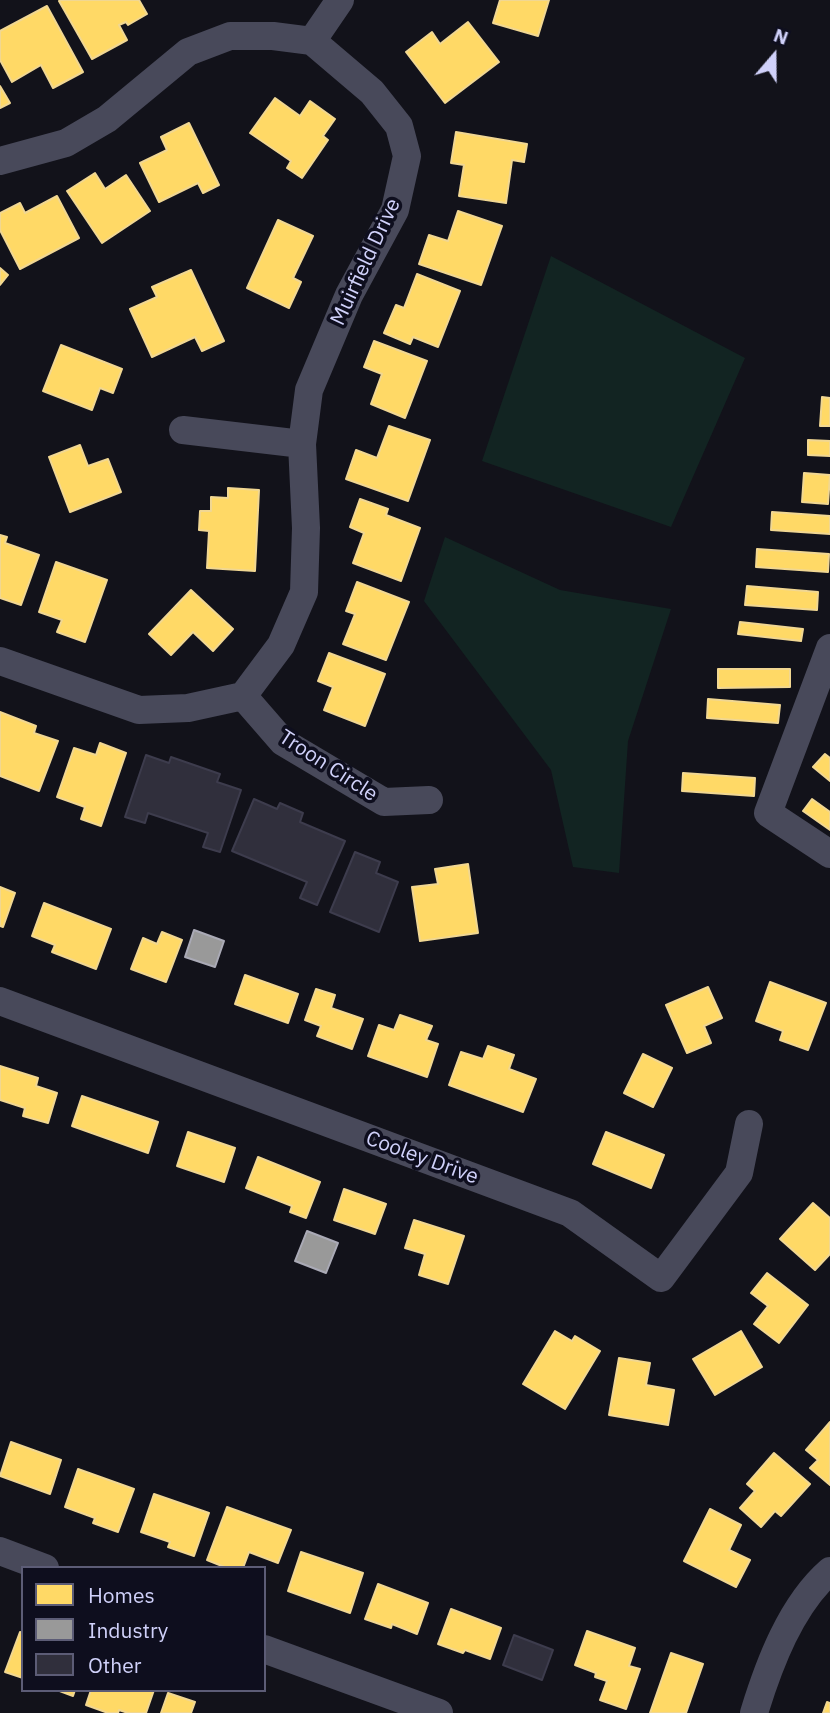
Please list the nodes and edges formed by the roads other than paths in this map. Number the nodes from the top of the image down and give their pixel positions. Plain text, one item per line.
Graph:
1 (340, 0) edge
2 (312, 41) junction
3 (0, 161) edge
4 (183, 430) dead end
5 (302, 444) junction
6 (830, 648) edge
7 (0, 661) edge
8 (243, 695) junction
9 (429, 800) dead end
10 (830, 853) edge
11 (0, 1000) edge
12 (748, 1124) dead end
13 (0, 1551) edge
14 (40, 1566) edge
15 (830, 1571) edge
16 (266, 1649) edge
17 (439, 1713) edge
18 (754, 1713) edge

1 - 2 street
2 - 3 street
2 - 5 street, Muirfield Drive
4 - 5 street
5 - 8 street, Muirfield Drive
6 - 10 street
7 - 8 street
8 - 9 street, Troon Circle
11 - 12 street, Cooley Drive
13 - 14 street
15 - 18 street
16 - 17 street

